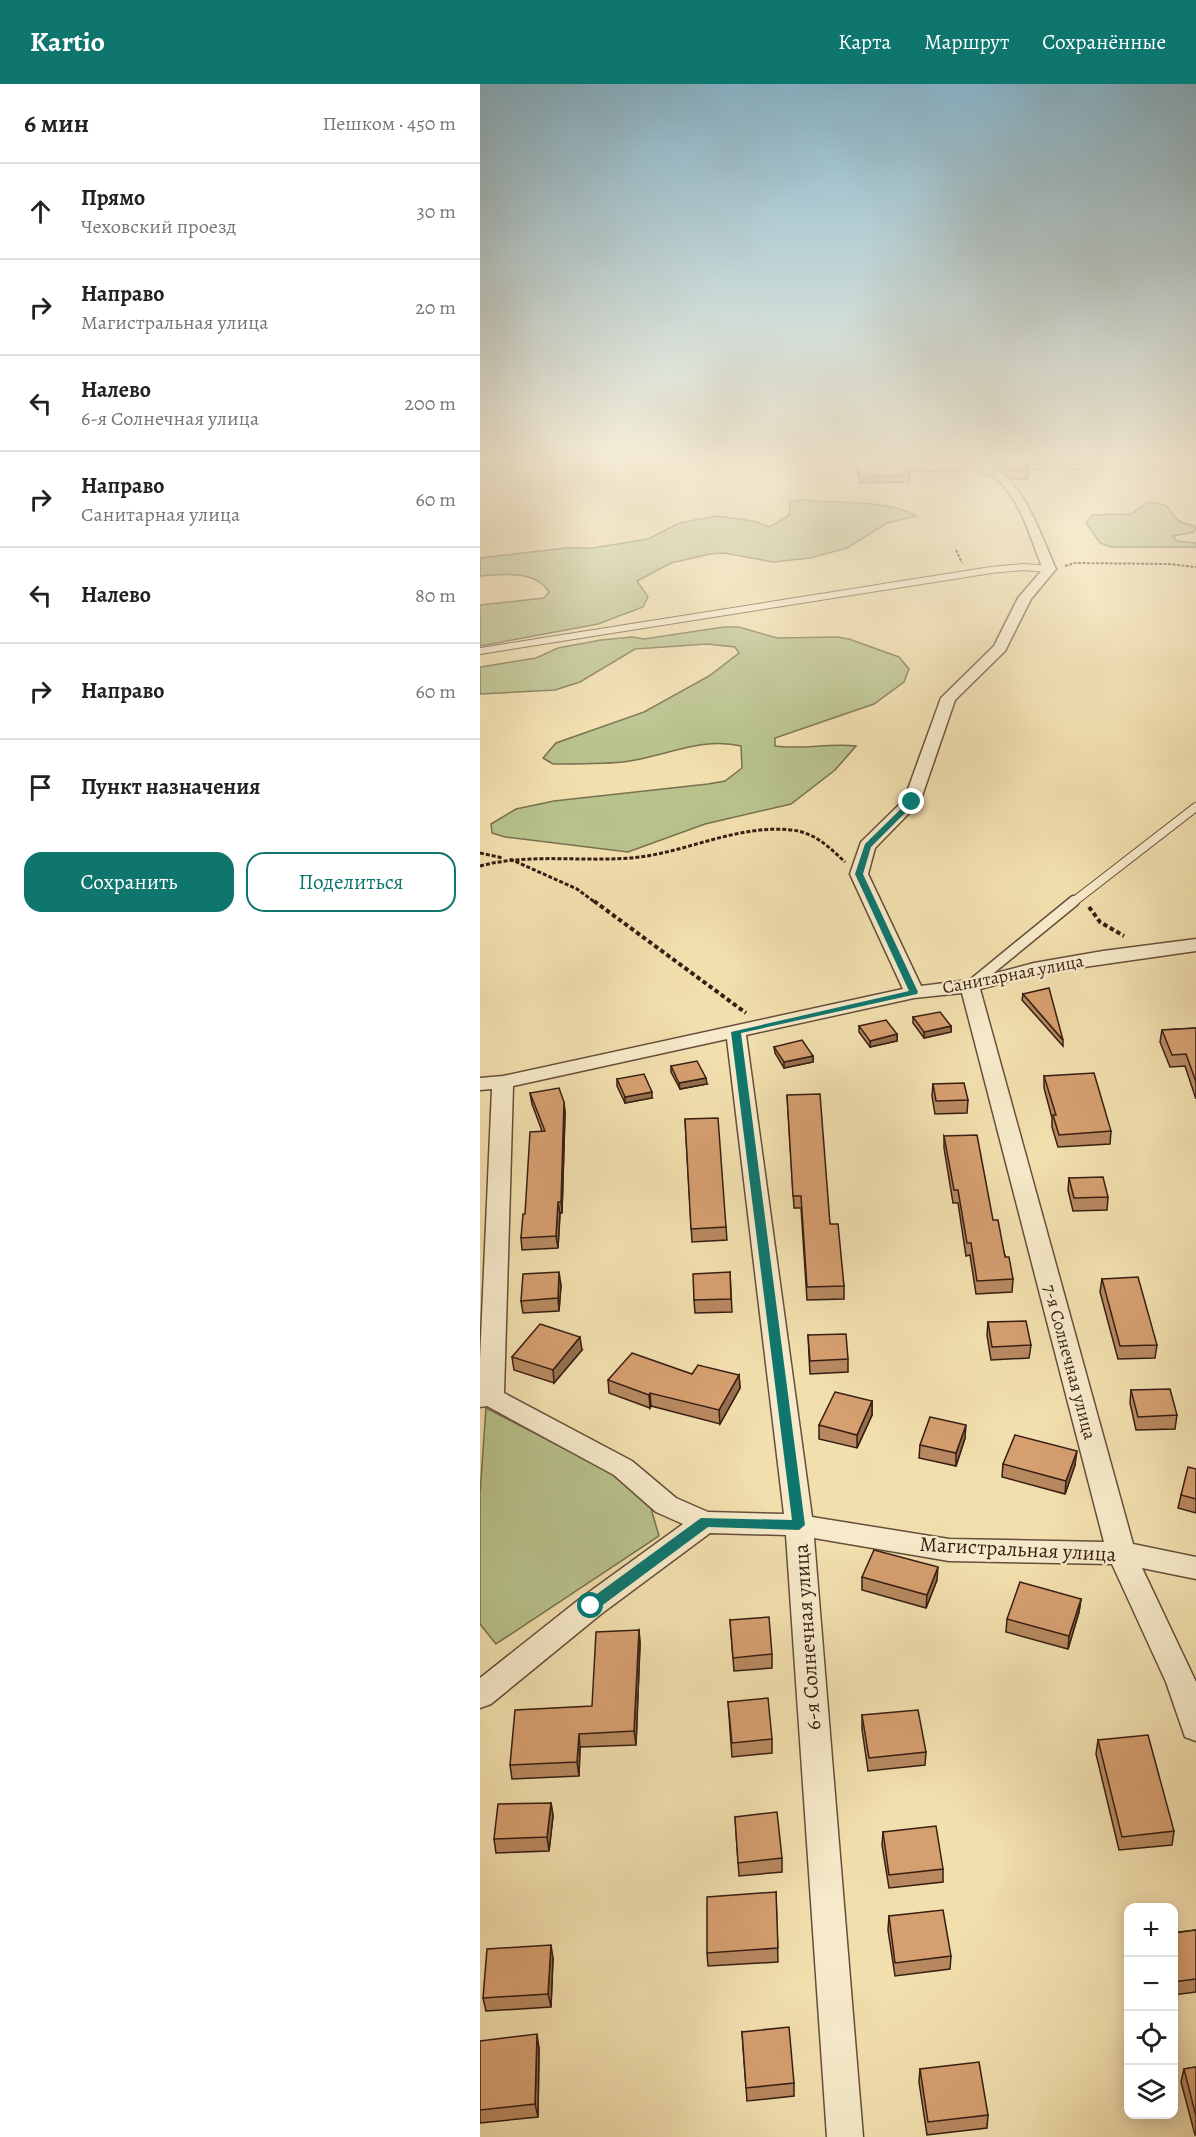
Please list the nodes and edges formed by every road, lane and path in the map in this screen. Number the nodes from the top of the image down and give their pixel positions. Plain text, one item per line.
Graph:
1 (1043, 554) edge
2 (1196, 567) edge
3 (1050, 570) junction
4 (480, 651) edge
5 (1196, 807) edge
6 (480, 853) edge
7 (504, 858) junction
8 (480, 866) edge
9 (859, 874) junction
10 (1102, 878) junction
11 (1129, 938) dead end
12 (1196, 945) edge
13 (970, 986) junction
14 (914, 992) junction
15 (747, 1029) junction
16 (503, 1082) junction
17 (480, 1084) edge
18 (486, 1398) edge
19 (705, 1522) junction
20 (799, 1525) junction
21 (1121, 1554) junction
22 (1196, 1568) edge
23 (480, 1695) edge
24 (1196, 1728) edge
25 (845, 2137) edge

1 - 3 street
2 - 3 path
3 - 4 lane
3 - 9 street
5 - 10 lane
6 - 7 path
7 - 8 path
7 - 9 path
7 - 15 path
9 - 14 street
10 - 11 path
10 - 13 lane
12 - 13 street, Санитарная улица
13 - 14 street, Санитарная улица
13 - 21 street, 7-я Солнечная улица
14 - 15 street, Санитарная улица
15 - 16 street, Санитарная улица
15 - 20 street, 6-я Солнечная улица
16 - 17 street, Санитарная улица
16 - 18 street
18 - 19 street, Магистральная улица
19 - 20 street, Магистральная улица
19 - 23 street
20 - 21 street, Магистральная улица
20 - 25 street, 6-я Солнечная улица
21 - 22 street, Магистральная улица
21 - 24 street, 7-я Солнечная улица

